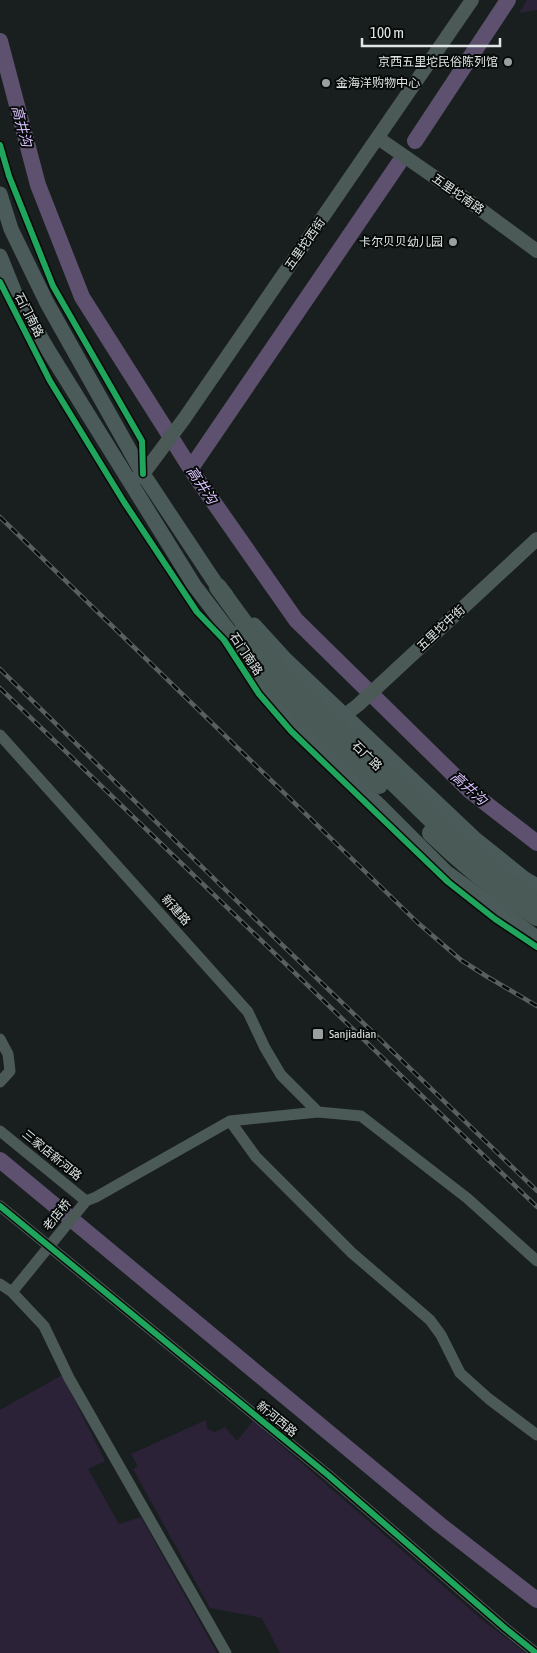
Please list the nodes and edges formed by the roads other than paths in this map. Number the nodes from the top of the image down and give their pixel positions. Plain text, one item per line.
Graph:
1 (472, 0) edge
2 (378, 138) junction
3 (0, 194) edge
4 (537, 251) edge
5 (0, 256) edge
6 (137, 478) junction
7 (537, 539) edge
8 (218, 587) junction
9 (232, 635) junction
10 (345, 715) junction
11 (2, 742) edge
12 (537, 886) edge
13 (537, 904) edge
14 (537, 917) edge
15 (537, 938) edge
16 (0, 1040) edge
17 (0, 1082) edge
18 (318, 1112) junction
19 (230, 1120) junction
20 (0, 1131) edge
21 (86, 1201) junction
22 (0, 1206) edge
23 (49, 1246) junction
24 (537, 1261) edge
25 (0, 1284) edge
26 (12, 1292) junction
27 (537, 1435) edge
28 (226, 1653) edge
29 (536, 1653) edge

1 - 2 street, 五里坨西街
2 - 4 street, 五里坨南路
2 - 6 street, 五里坨西街
3 - 6 main road, 石门南路
5 - 6 main road, 石门南路
6 - 8 main road, 石门南路
6 - 9 main road, 石门南路
7 - 10 street, 五里坨中街
8 - 10 main road, 石门南路
8 - 13 main road, 石广路
9 - 14 main road, 石广路
9 - 15 main road, 石门南路
10 - 12 main road, 石门南路
11 - 18 street, 新建路
16 - 17 street
18 - 19 street
18 - 24 street
19 - 21 street
19 - 27 street
20 - 21 street, 三家店新河路
21 - 23 street, 老店桥
22 - 23 street, 新河西路
23 - 26 street, 老店桥
23 - 29 street, 新河西路
25 - 26 street
26 - 28 street

